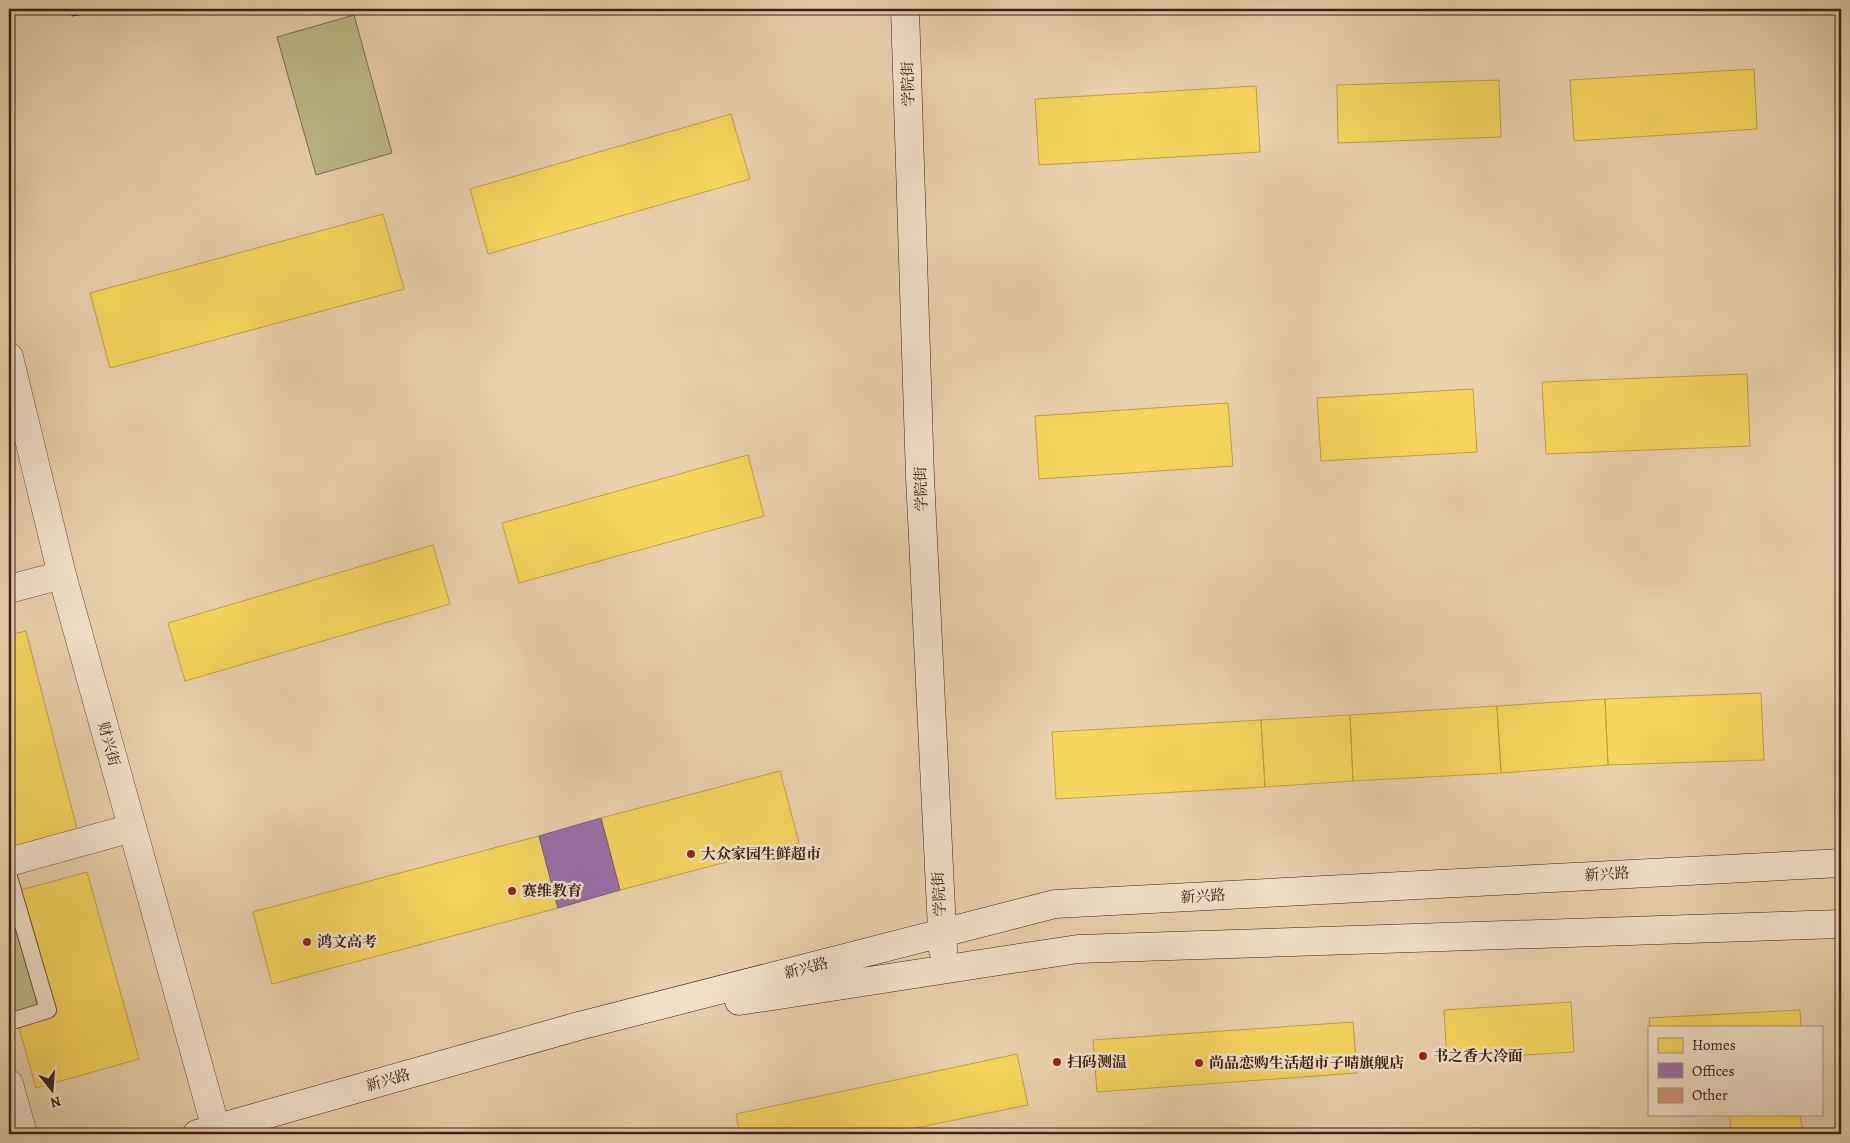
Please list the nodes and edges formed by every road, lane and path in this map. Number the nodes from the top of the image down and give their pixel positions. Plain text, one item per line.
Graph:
1 (905, 9) edge
2 (9, 357) edge
3 (62, 575) junction
4 (9, 589) edge
5 (132, 828) junction
6 (9, 862) edge
7 (1841, 863) edge
8 (9, 877) edge
9 (1841, 924) edge
10 (941, 934) junction
11 (945, 969) junction
12 (9, 1022) edge
13 (579, 1026) junction
14 (9, 1084) edge
15 (207, 1132) edge
16 (23, 1134) edge

1 - 10 street, 学院街
2 - 3 street, 财兴街
3 - 4 street
3 - 5 street, 财兴街
5 - 6 street
5 - 15 street, 财兴街
7 - 10 street, 新兴路
8 - 12 lane
9 - 11 street, 新兴路
10 - 11 street, 学院街
10 - 13 street, 新兴路
11 - 13 street, 新兴路
13 - 15 street, 新兴路
14 - 16 street

